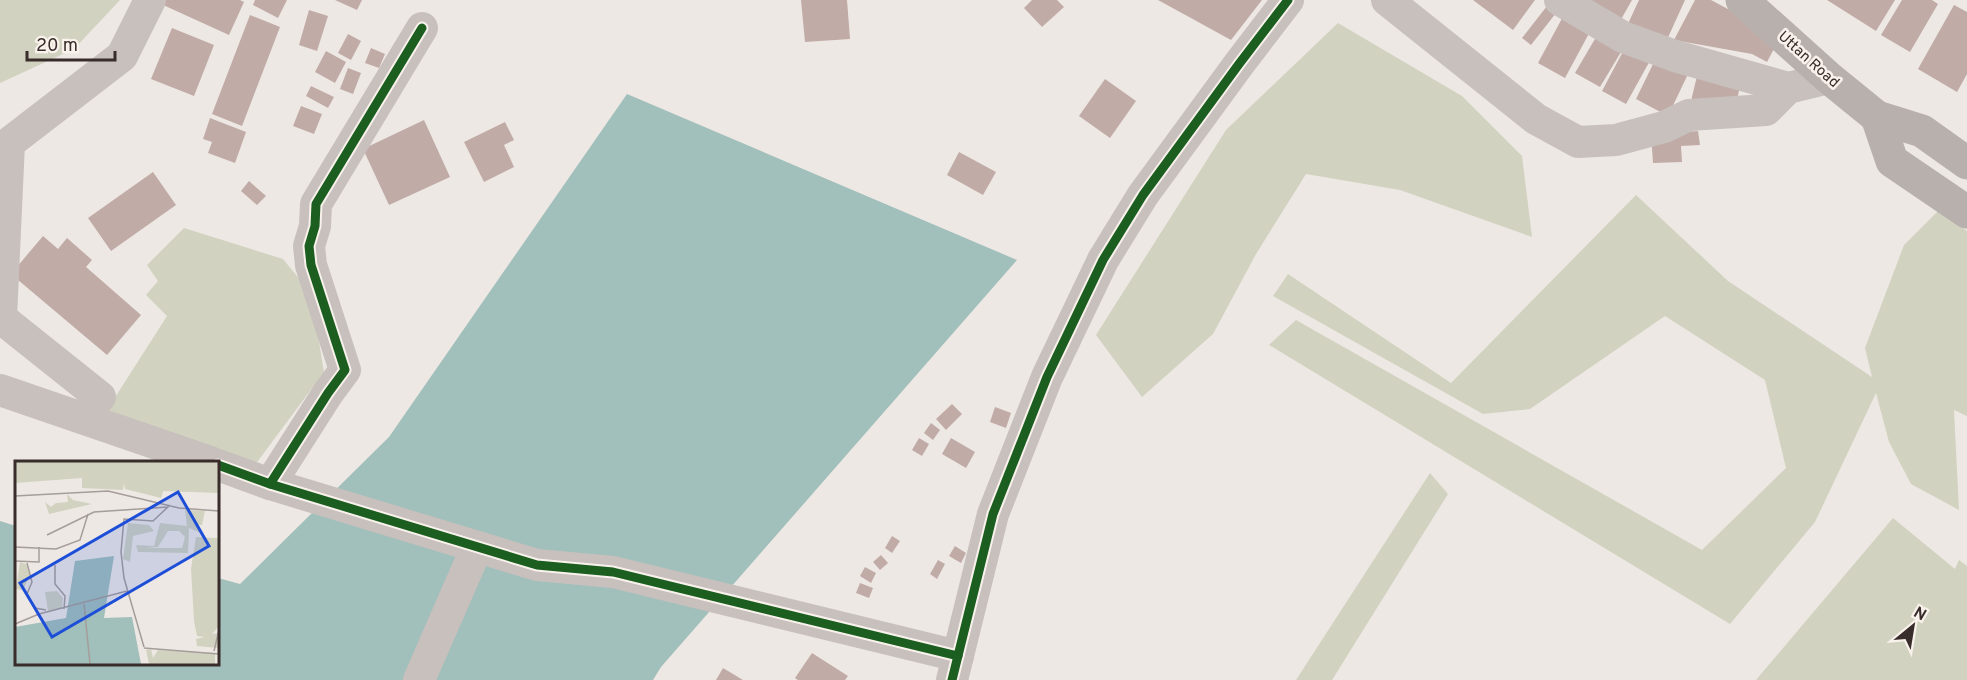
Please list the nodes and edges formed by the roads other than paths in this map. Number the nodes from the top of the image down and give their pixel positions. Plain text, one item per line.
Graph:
1 (150, 0) edge
2 (1288, 0) edge
3 (1387, 0) edge
4 (1560, 0) edge
5 (1742, 0) edge
6 (422, 28) dead end
7 (1829, 78) junction
8 (1788, 87) junction
9 (1877, 117) junction
10 (1967, 163) edge
11 (1967, 212) edge
12 (0, 390) edge
13 (100, 397) dead end
14 (207, 461) edge
15 (219, 465) edge
16 (270, 484) junction
17 (477, 547) junction
18 (955, 668) edge
19 (420, 680) edge

1 - 13 street
2 - 18 street
3 - 8 street
4 - 8 street
5 - 7 main road, Uttan Road
6 - 16 street
7 - 8 street
7 - 9 main road, Uttan Road
9 - 10 main road, Uttan Road
9 - 11 main road
12 - 14 street
15 - 16 street
16 - 17 street
17 - 18 street
17 - 19 street

